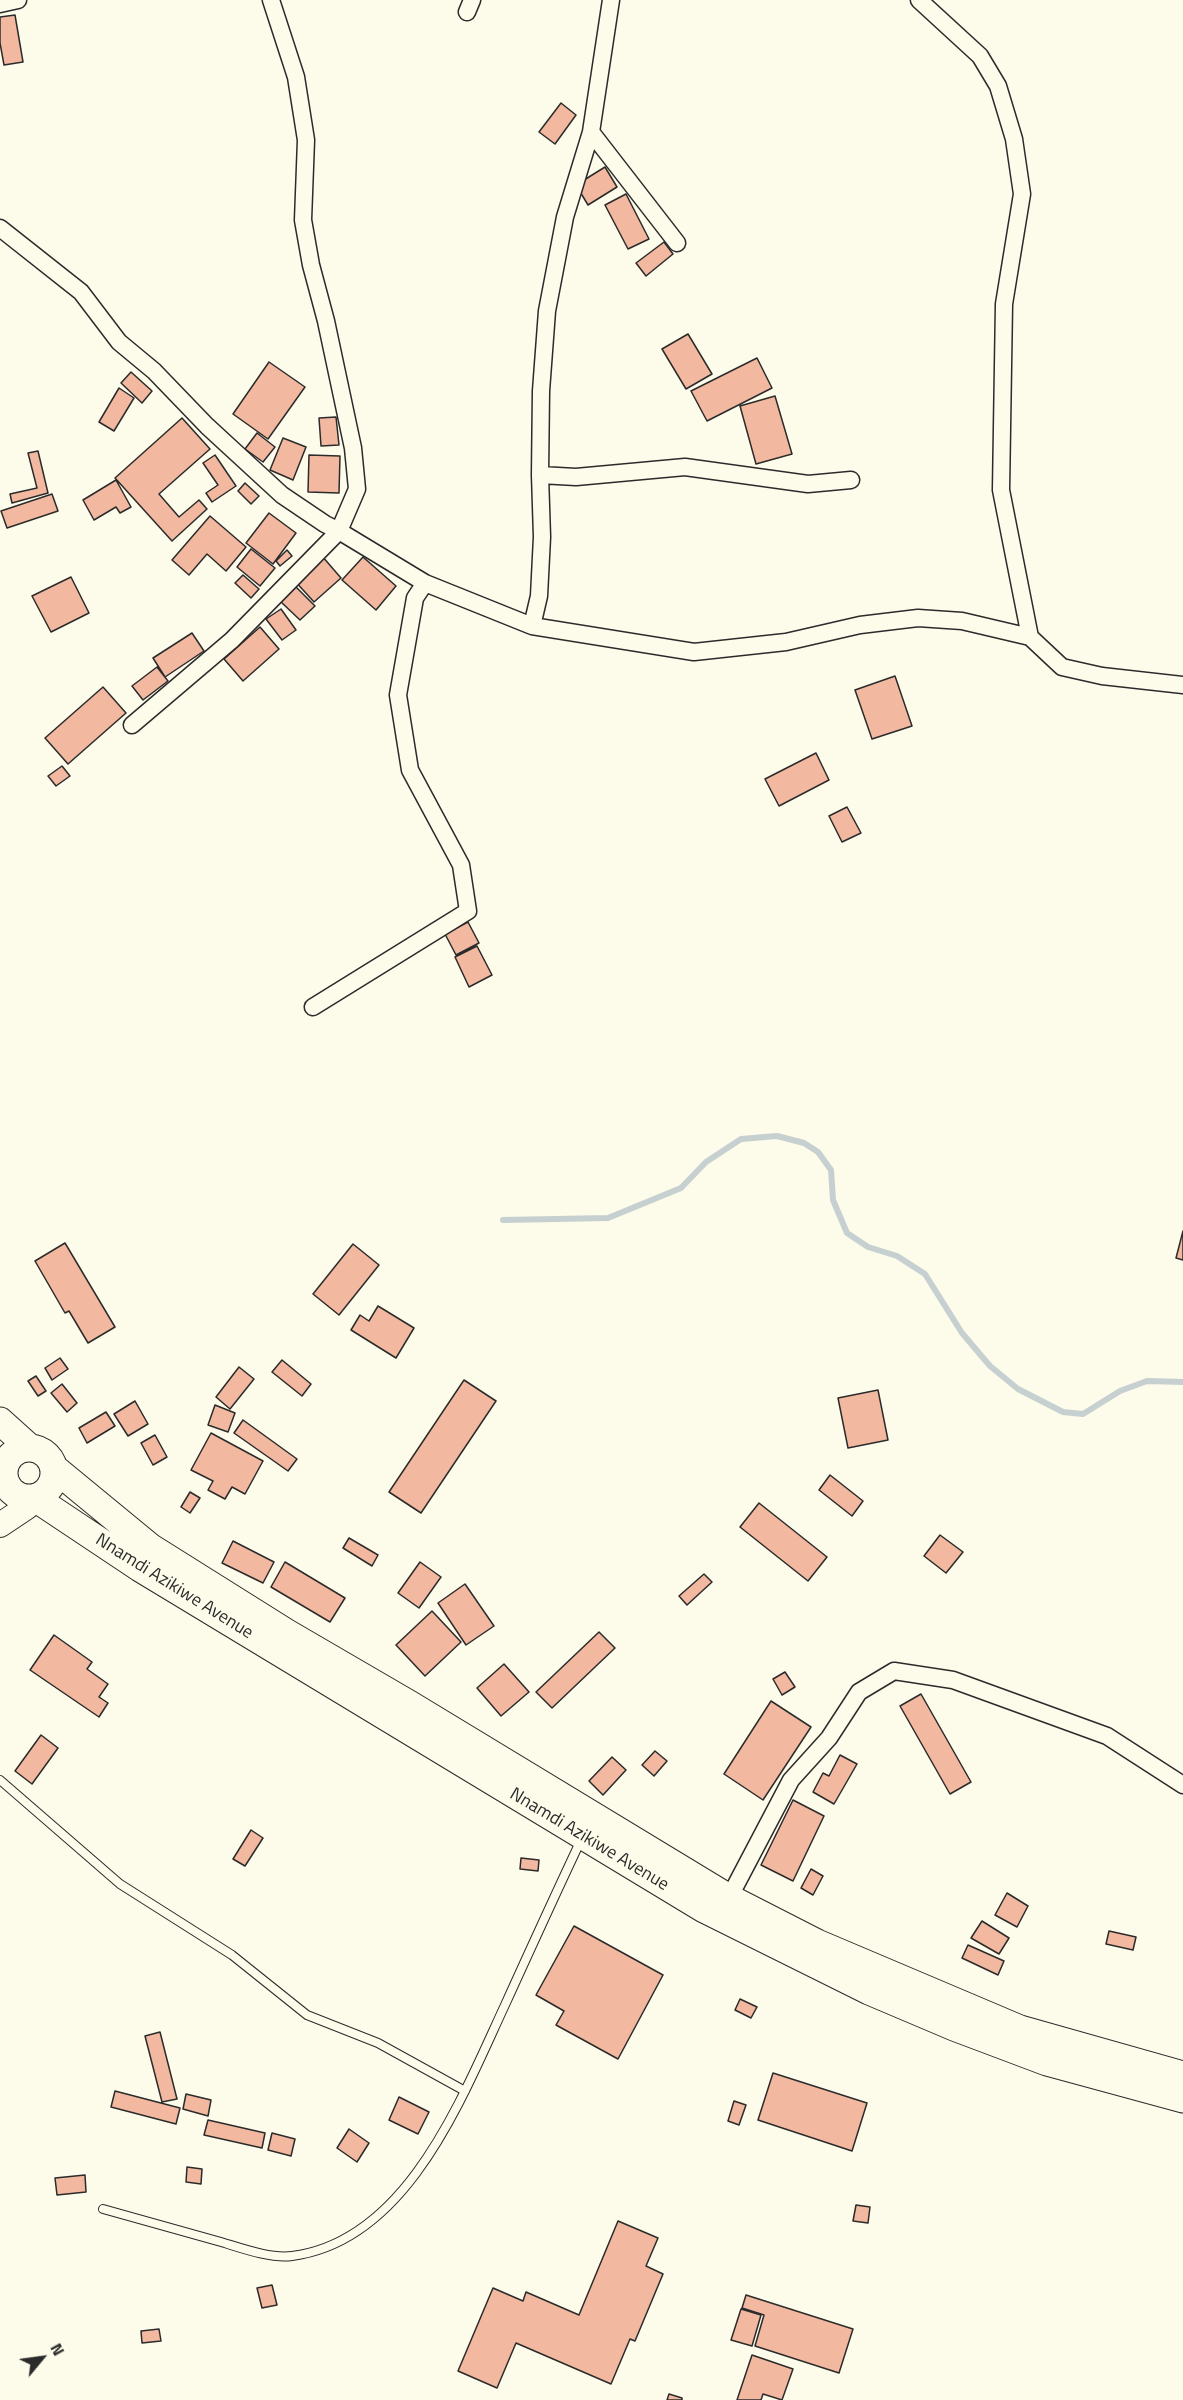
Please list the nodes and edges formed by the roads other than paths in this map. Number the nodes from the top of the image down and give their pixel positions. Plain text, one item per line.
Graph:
1 (18, 0) edge
2 (271, 0) edge
3 (611, 0) edge
4 (919, 0) edge
5 (0, 4) edge
6 (591, 132) junction
7 (0, 228) edge
8 (677, 243) dead end
9 (540, 475) junction
10 (851, 480) dead end
11 (339, 531) junction
12 (425, 583) junction
13 (532, 626) junction
14 (1030, 637) junction
15 (1183, 685) edge
16 (132, 725) dead end
17 (313, 1006) dead end
18 (0, 1420) edge
19 (30, 1448) junction
20 (54, 1468) junction
21 (2, 1474) edge
22 (33, 1499) junction
23 (0, 1524) edge
24 (0, 1780) edge
25 (1183, 1785) edge
26 (582, 1837) junction
27 (729, 1898) junction
28 (1183, 2075) edge
29 (465, 2091) junction
30 (1183, 2098) edge
31 (103, 2209) dead end

1 - 5 street
2 - 11 street
3 - 6 street
4 - 14 street
6 - 8 street
6 - 9 street
7 - 11 street
9 - 10 street
9 - 13 street
11 - 12 street
11 - 16 street
12 - 13 street
12 - 17 street
13 - 14 street
14 - 15 street
18 - 19 main road
19 - 20 main road
19 - 21 main road
20 - 22 main road
20 - 27 main road, Nnamdi Azikiwe Avenue
21 - 22 main road
22 - 23 main road
22 - 26 main road, Nnamdi Azikiwe Avenue
24 - 29 lane
25 - 27 street
26 - 29 lane
26 - 30 main road, Nnamdi Azikiwe Avenue
27 - 28 main road, Nnamdi Azikiwe Avenue
29 - 31 lane

